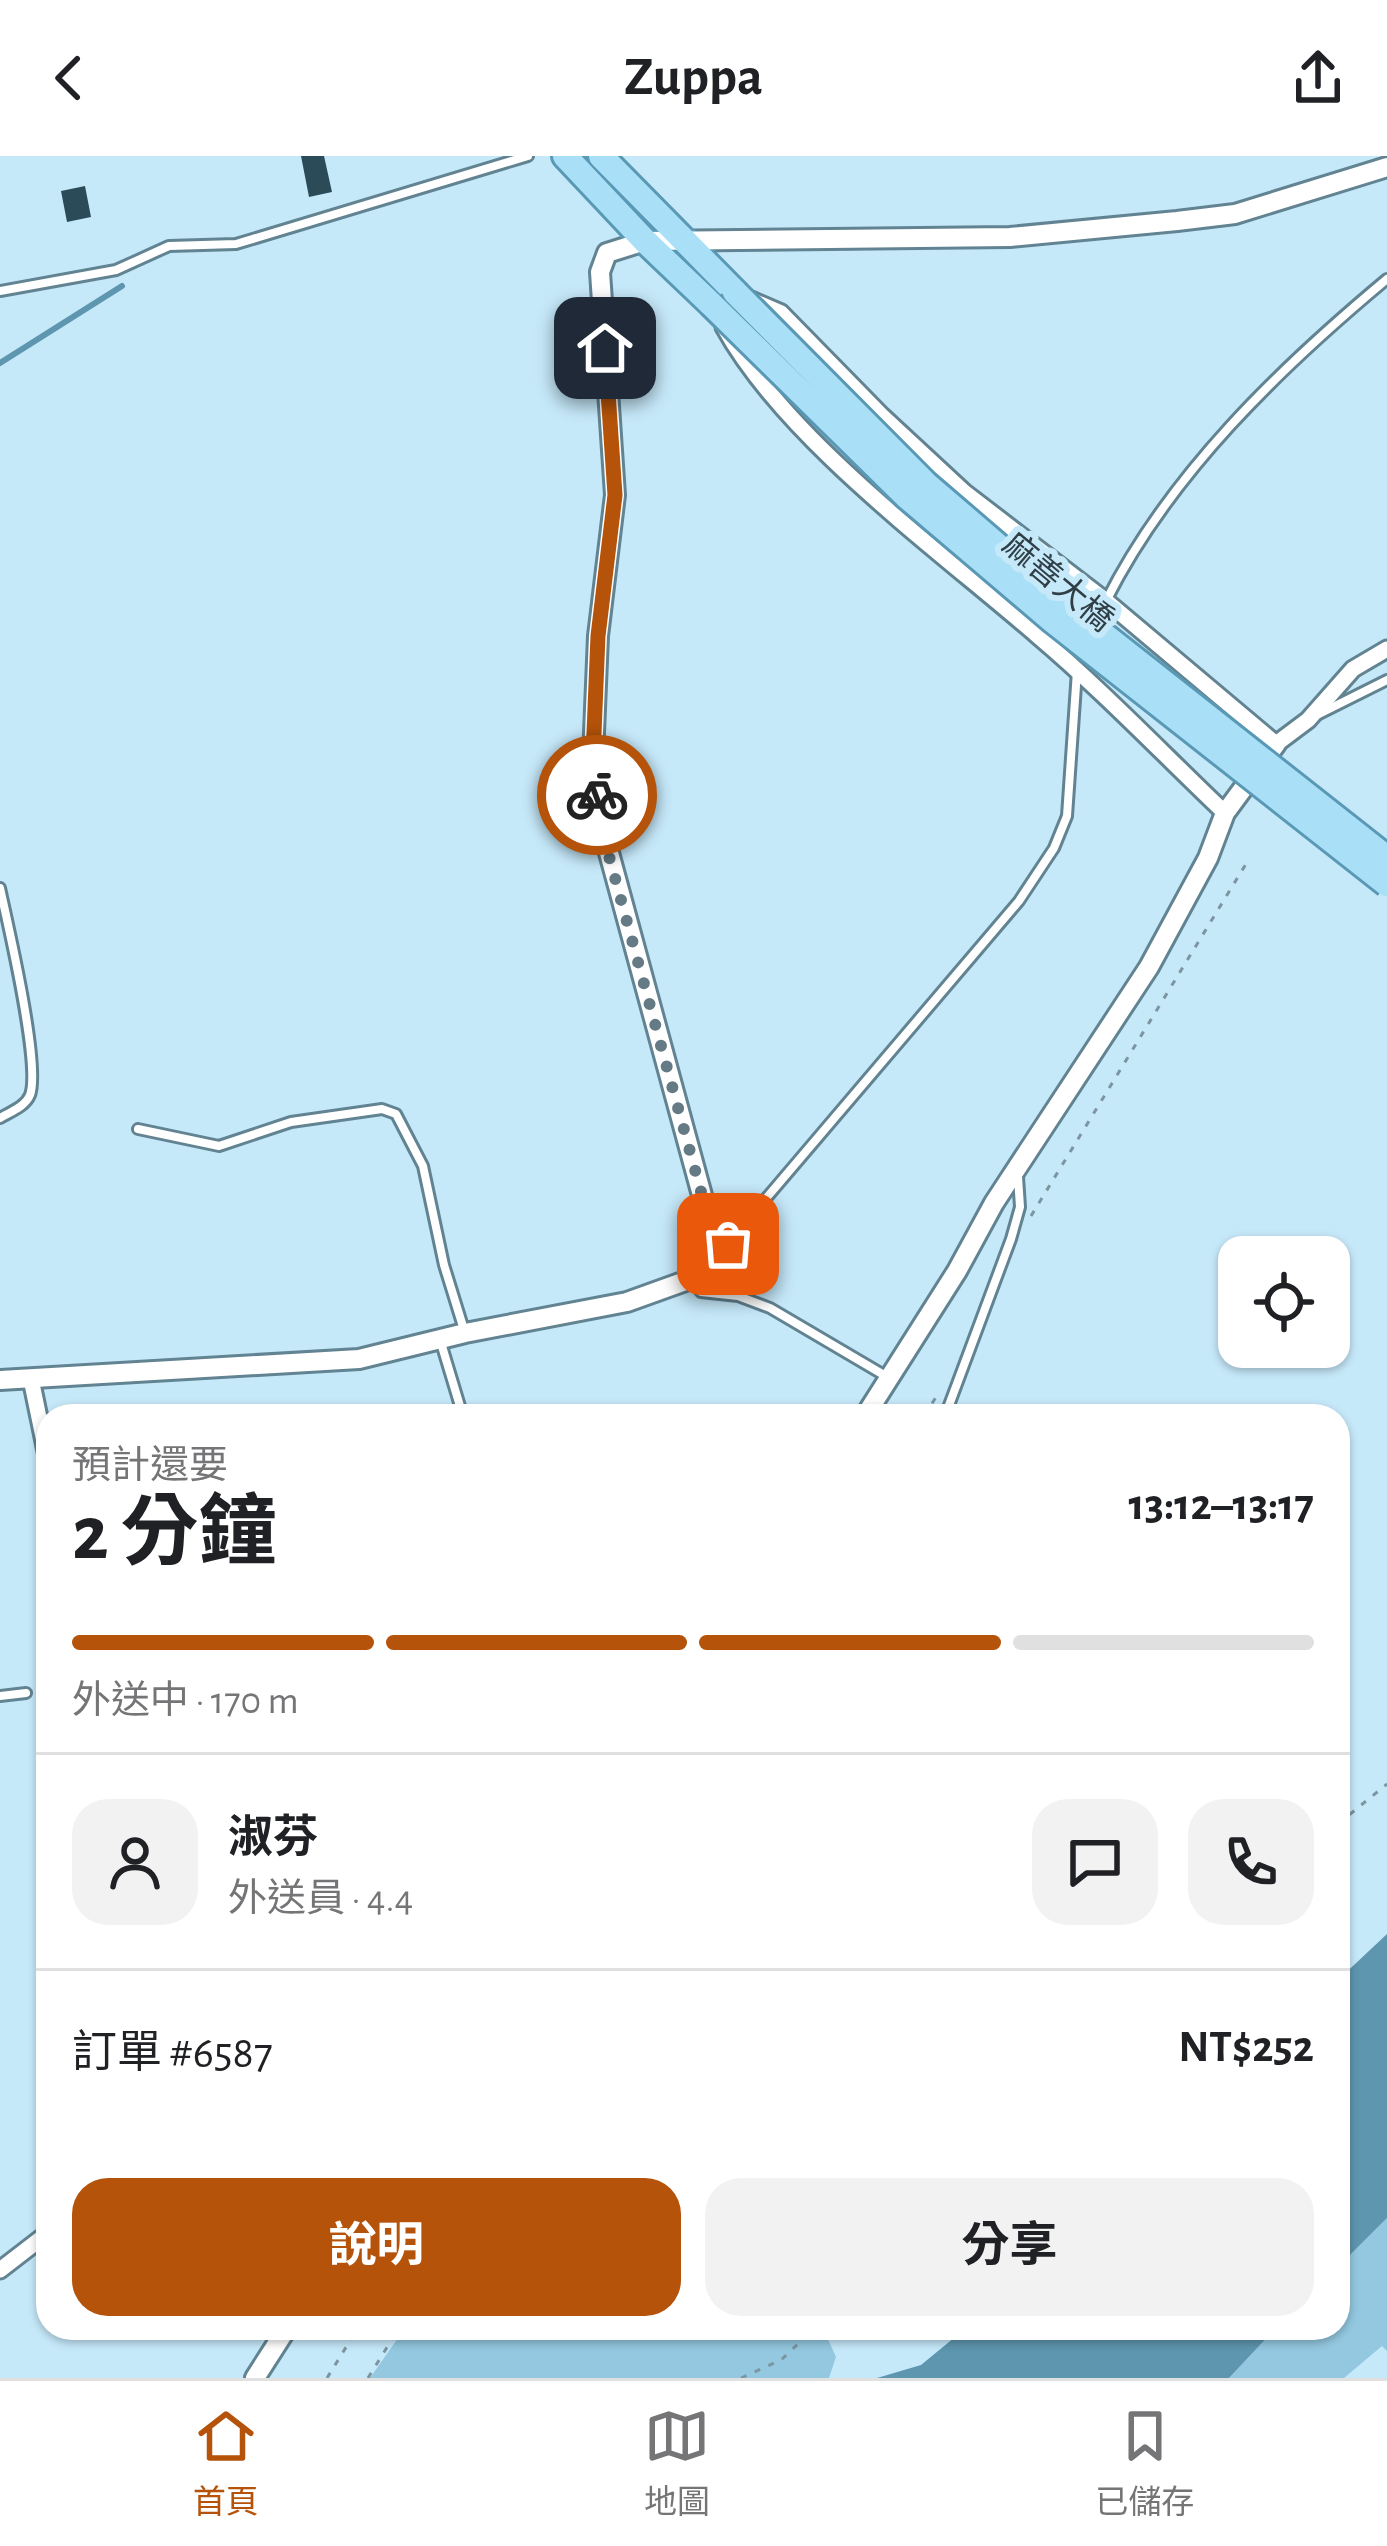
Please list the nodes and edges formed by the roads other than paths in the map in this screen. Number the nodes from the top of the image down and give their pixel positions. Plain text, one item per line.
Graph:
1 (528, 156) edge
2 (565, 156) edge
3 (601, 156) edge
4 (1387, 167) edge
5 (682, 240) junction
6 (645, 241) junction
7 (1387, 279) edge
8 (0, 291) edge
9 (735, 292) junction
10 (711, 304) junction
11 (1106, 601) junction
12 (1387, 649) edge
13 (1077, 671) junction
14 (1387, 680) edge
15 (1308, 720) junction
16 (1276, 744) junction
17 (1225, 813) junction
18 (1387, 858) edge
19 (1387, 884) edge
20 (0, 888) edge
21 (0, 1118) edge
22 (138, 1129) dead end
23 (1017, 1169) junction
24 (728, 1244) junction
25 (692, 1279) junction
26 (465, 1333) junction
27 (440, 1339) junction
28 (889, 1378) junction
29 (31, 1379) junction
30 (0, 1380) edge
31 (36, 1404) edge
32 (459, 1404) edge
33 (873, 1404) edge
34 (949, 1404) edge
35 (26, 1694) dead end
36 (0, 1696) edge
37 (36, 2242) edge
38 (0, 2270) edge
39 (279, 2340) edge
40 (255, 2378) edge

1 - 8 lane
2 - 6 main road, 麻善大橋
3 - 5 main road, 麻善大橋
4 - 5 street
5 - 6 street
5 - 9 main road, 麻善大橋
6 - 10 main road, 麻善大橋
6 - 24 street
7 - 11 lane
9 - 11 street
9 - 18 main road, 麻善大橋, bridge
10 - 13 street
10 - 19 main road, 麻善大橋, bridge
11 - 16 street
12 - 15 street
13 - 17 street
13 - 24 lane
14 - 15 lane
15 - 16 street
16 - 17 street
17 - 23 street
20 - 21 lane
22 - 26 lane
23 - 28 street
23 - 34 lane
24 - 25 street
25 - 26 street
25 - 28 lane
26 - 27 street
27 - 29 street
27 - 32 lane
28 - 33 street
29 - 30 street
29 - 31 street
35 - 36 lane
37 - 38 street
39 - 40 street

